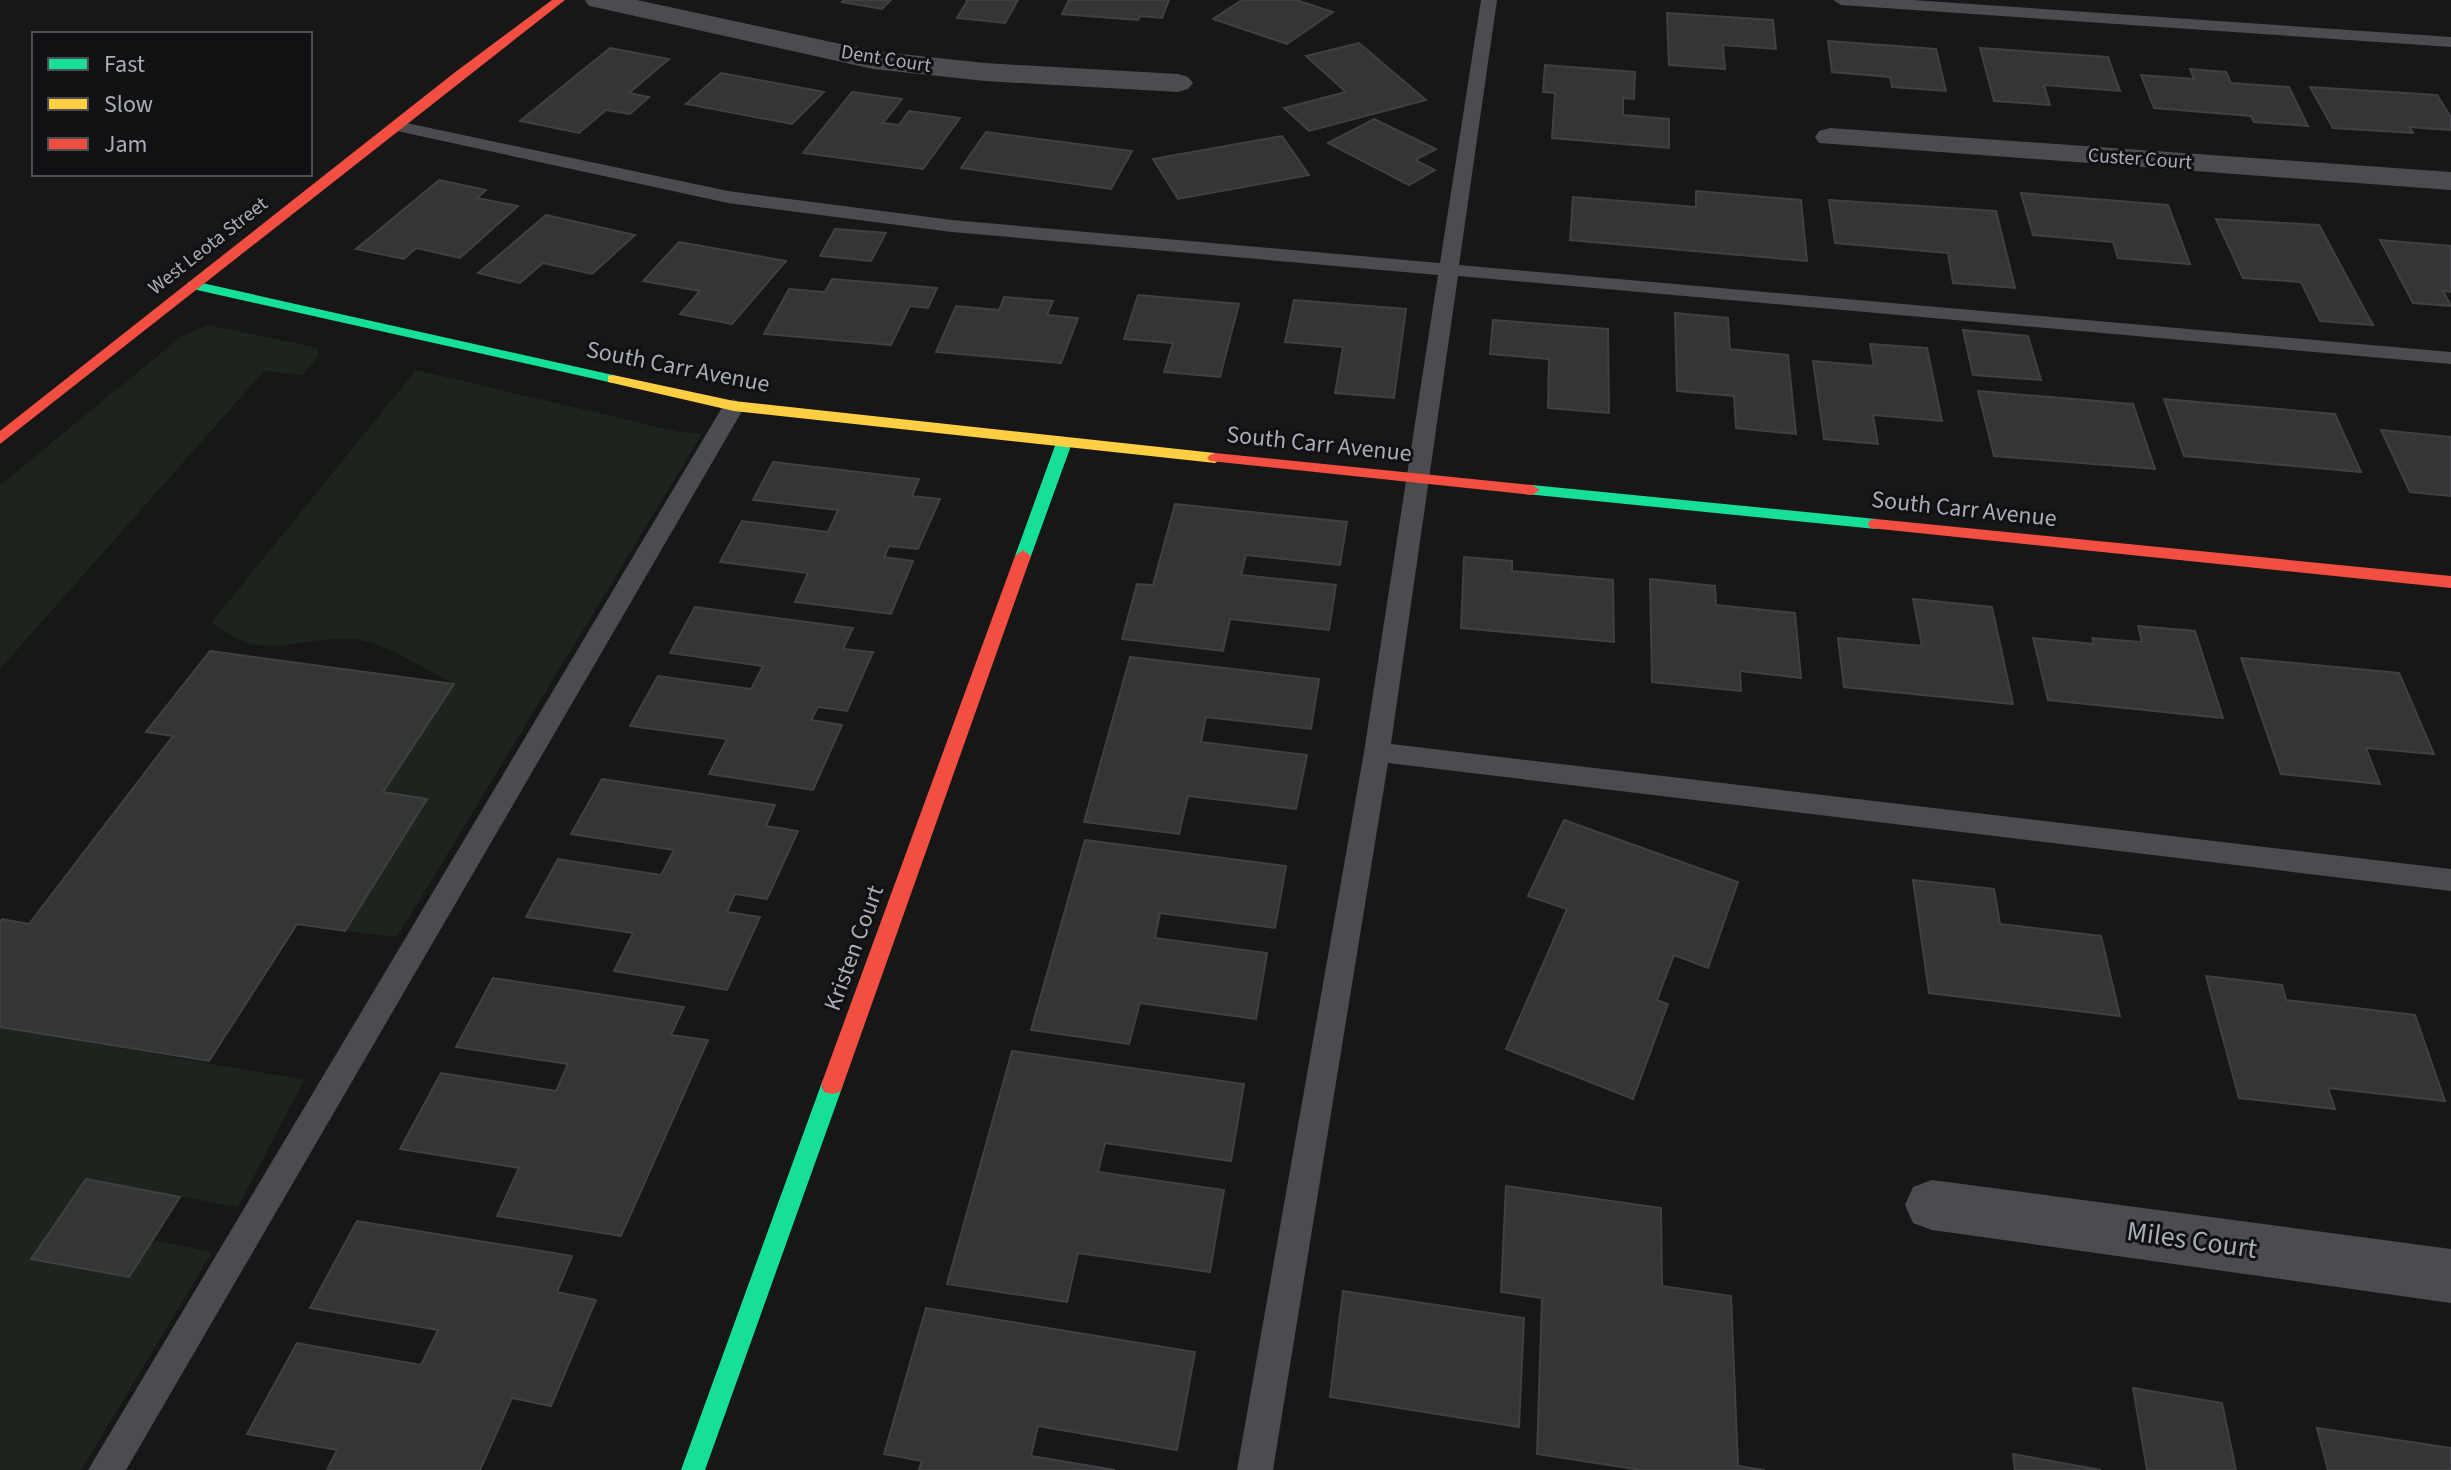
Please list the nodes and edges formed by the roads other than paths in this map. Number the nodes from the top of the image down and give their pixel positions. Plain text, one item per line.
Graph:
1 (559, 0) edge
2 (599, 0) edge
3 (1489, 0) edge
4 (1841, 0) edge
5 (2451, 42) edge
6 (1178, 83) dead end
7 (397, 126) junction
8 (1830, 137) dead end
9 (2451, 181) edge
10 (1448, 267) junction
11 (193, 285) junction
12 (2451, 358) edge
13 (734, 406) junction
14 (0, 439) edge
15 (1064, 443) junction
16 (1420, 478) junction
17 (2451, 582) edge
18 (1377, 752) junction
19 (2451, 880) edge
20 (1932, 1205) dead end
21 (2451, 1276) edge
22 (106, 1470) edge
23 (693, 1470) edge
24 (1255, 1470) edge

1 - 7 street, West Leota Street
2 - 6 street, Dent Court
3 - 10 lane
4 - 5 lane
7 - 10 lane
7 - 11 street, West Leota Street
8 - 9 street, Custer Court
10 - 12 lane
10 - 16 lane
11 - 13 street, South Carr Avenue
11 - 14 street, West Leota Street
13 - 15 street, South Carr Avenue
13 - 22 lane
15 - 16 street, South Carr Avenue
15 - 23 street, Kristen Court
16 - 17 street, South Carr Avenue
16 - 18 lane
18 - 19 lane
18 - 24 lane
20 - 21 street, Miles Court

